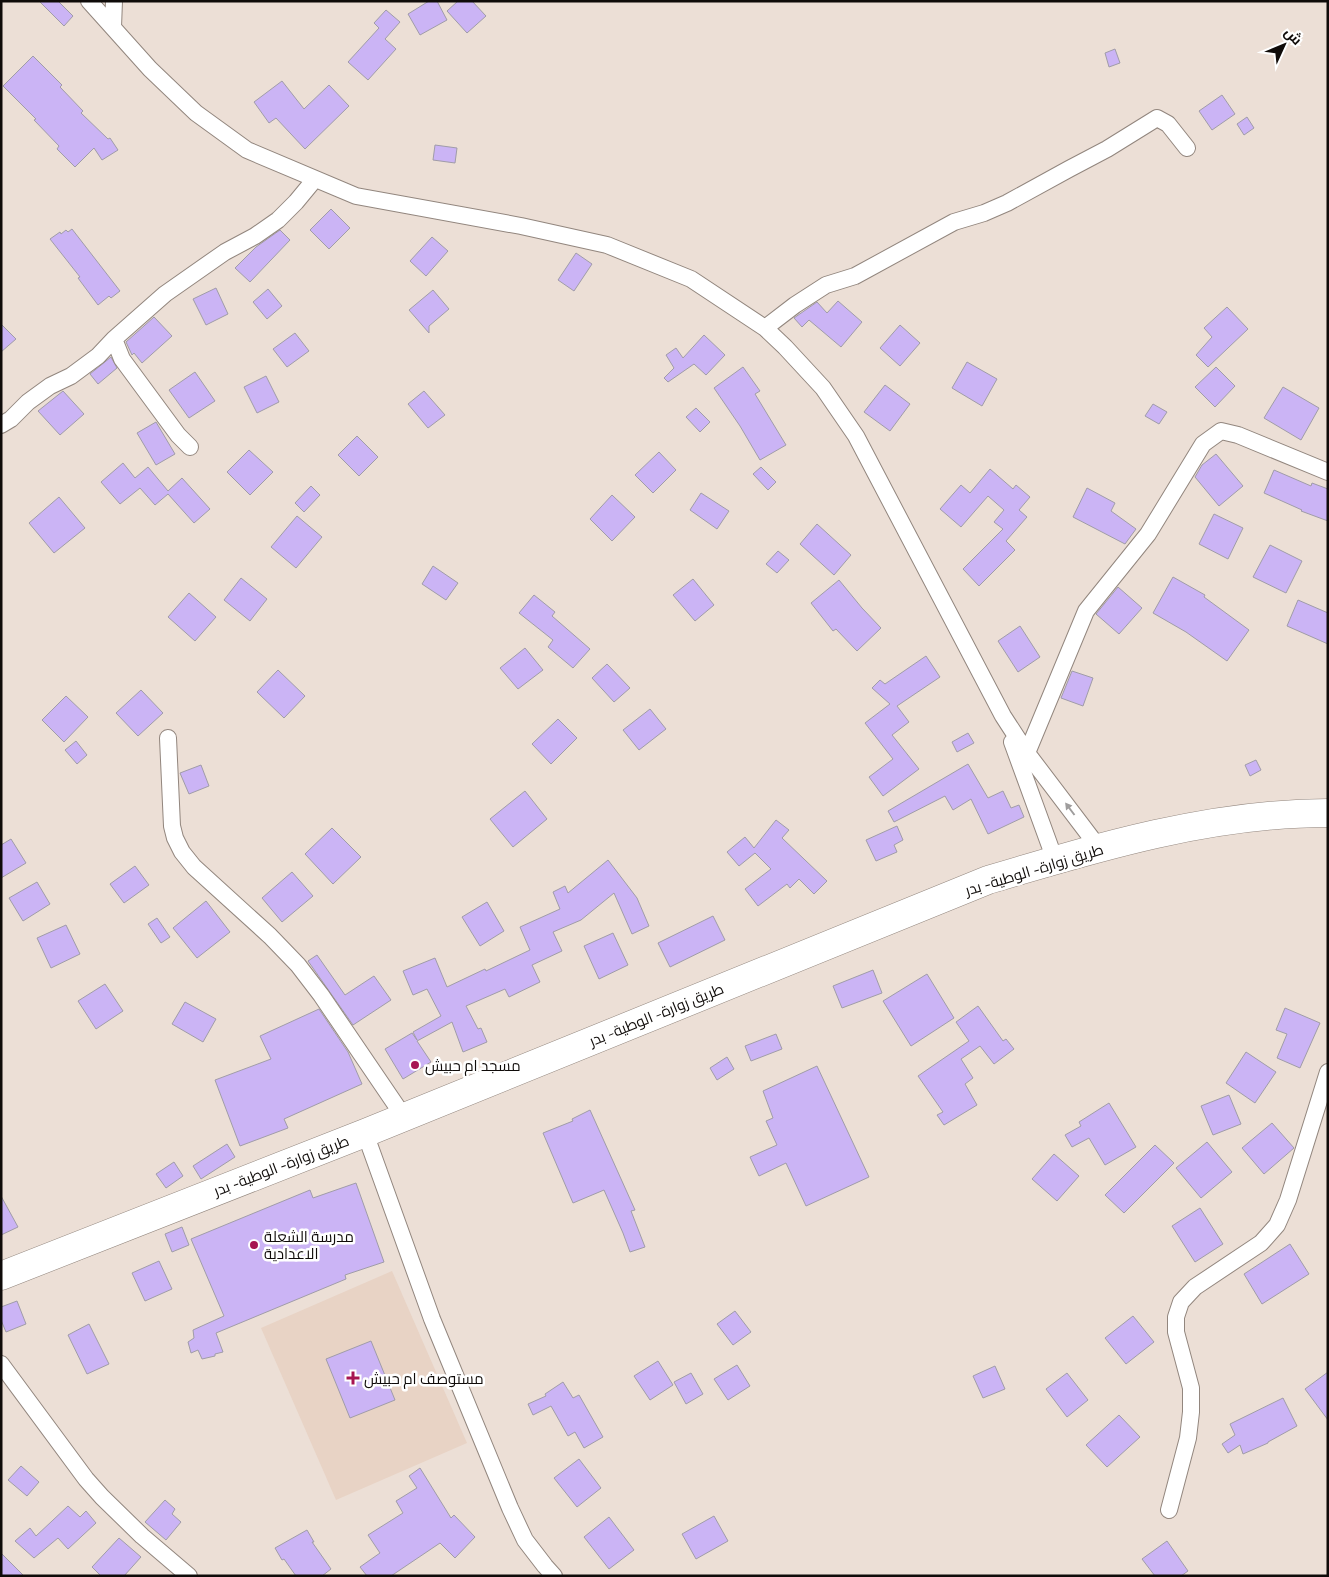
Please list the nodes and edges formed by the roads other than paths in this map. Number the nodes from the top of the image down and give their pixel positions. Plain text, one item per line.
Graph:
1 (89, 1) edge
2 (114, 1) edge
3 (113, 28) junction
4 (1187, 148) dead end
5 (315, 179) junction
6 (764, 328) junction
7 (114, 339) junction
8 (1, 425) edge
9 (190, 447) dead end
10 (1328, 472) edge
11 (1003, 716) junction
12 (168, 738) dead end
13 (1027, 753) junction
14 (1328, 813) edge
15 (1099, 848) junction
16 (1055, 860) junction
17 (1328, 1072) edge
18 (404, 1117) junction
19 (365, 1133) junction
20 (1, 1276) edge
21 (1, 1364) edge
22 (1169, 1510) dead end
23 (189, 1576) edge
24 (554, 1576) edge

1 - 3 street
2 - 3 street
3 - 5 street
4 - 6 street
5 - 6 street
5 - 7 street
6 - 11 street
7 - 8 street
7 - 9 street
10 - 13 street
11 - 13 street
11 - 16 street
12 - 18 street
15 -> 13 street
14 - 15 highway, طريق زوارة- الوطية- بدر
15 - 16 highway, طريق زوارة- الوطية- بدر
16 - 18 highway, طريق زوارة- الوطية- بدر
17 - 22 street
18 - 19 highway, طريق زوارة- الوطية- بدر
19 - 20 highway, طريق زوارة- الوطية- بدر
19 - 24 street
21 - 23 street

